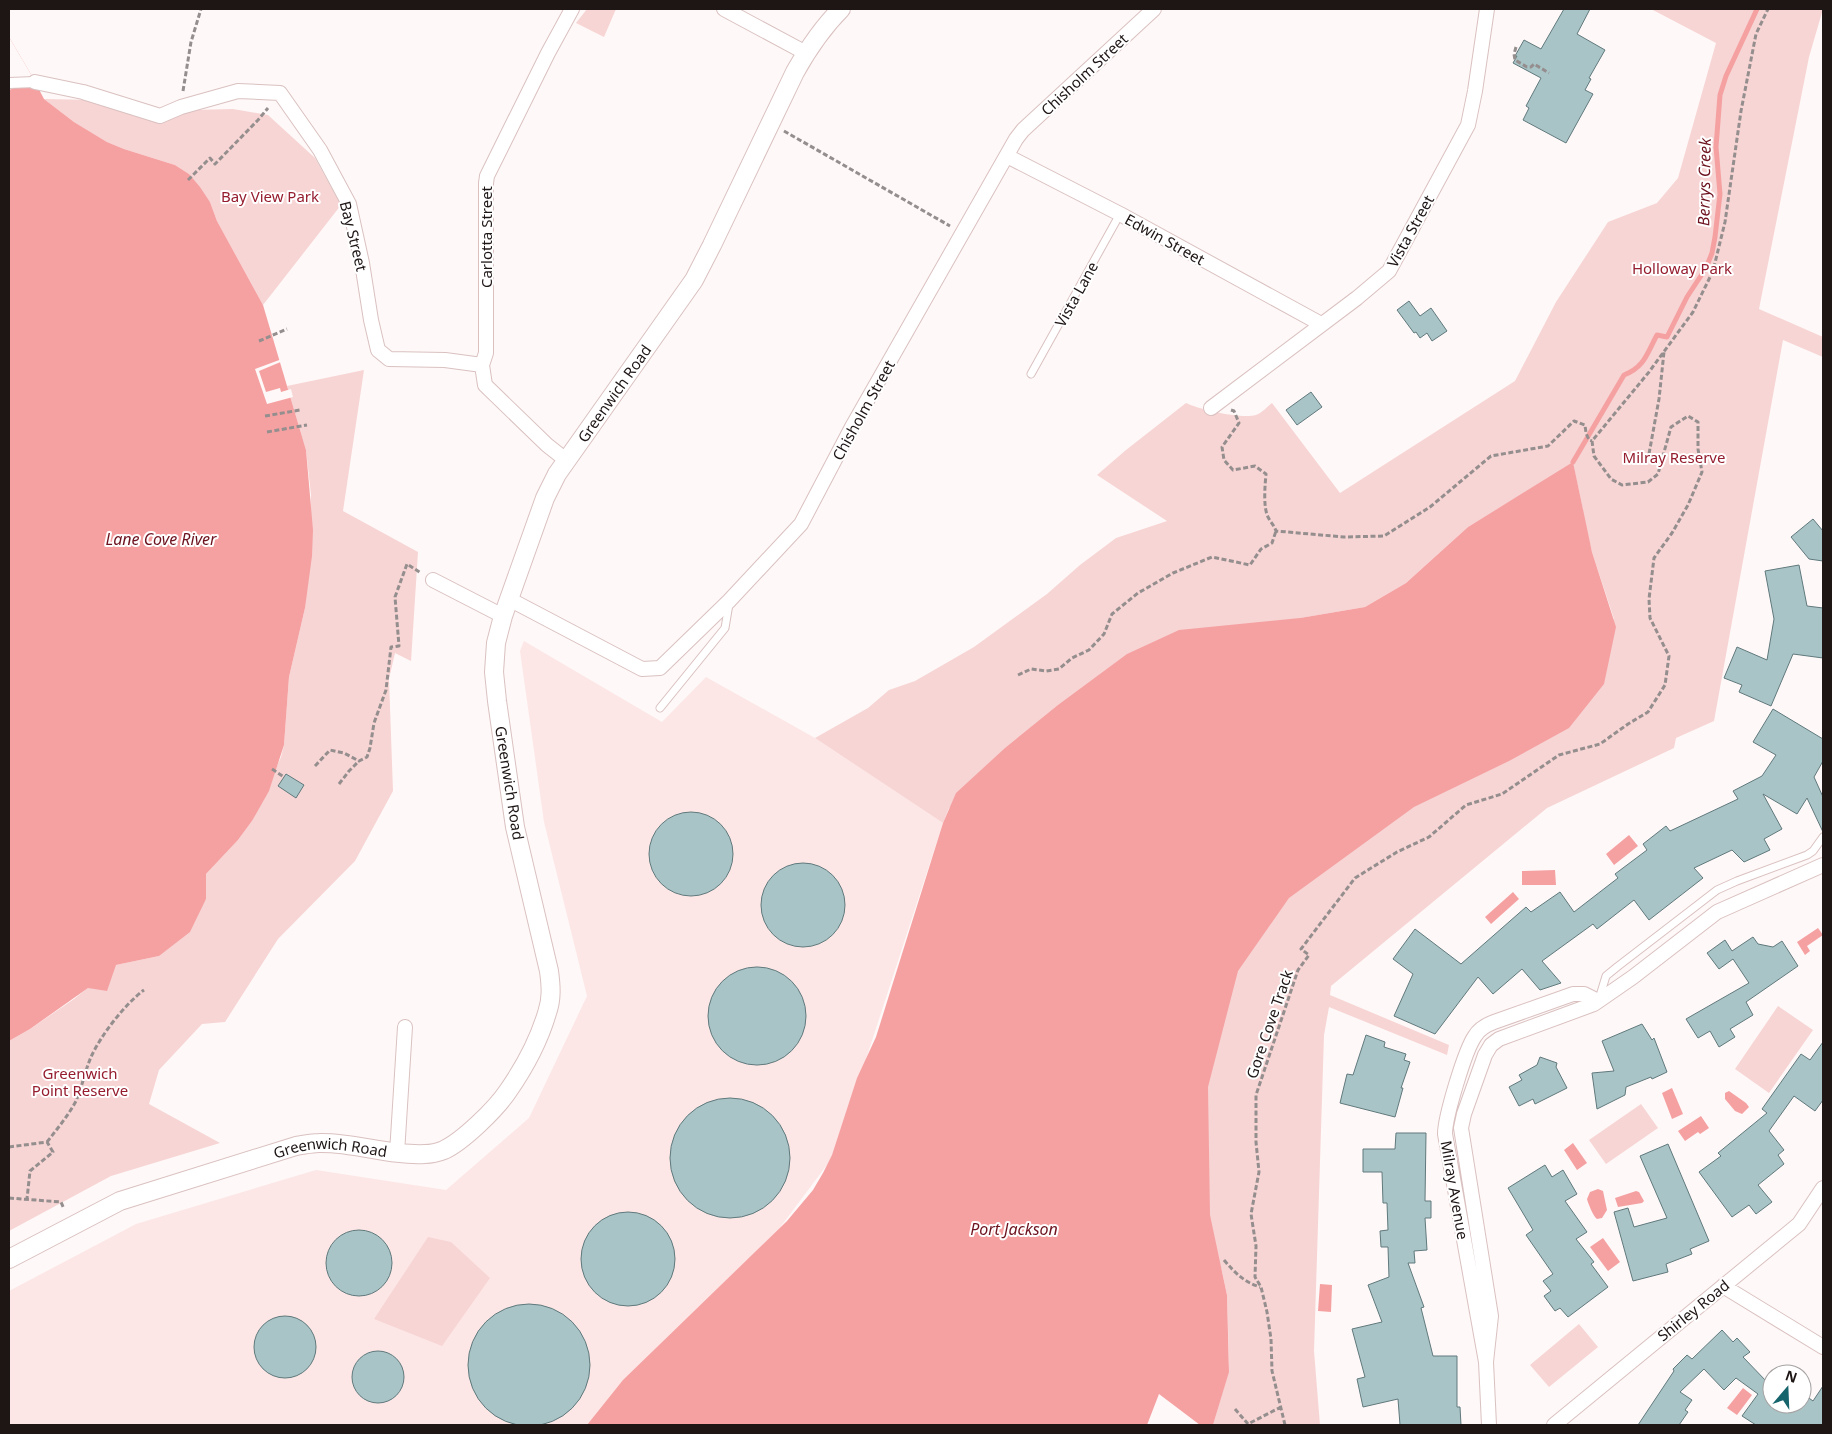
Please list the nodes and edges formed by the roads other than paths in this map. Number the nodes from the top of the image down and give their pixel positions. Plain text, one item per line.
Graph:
1 (572, 9) edge
2 (724, 9) edge
3 (842, 9) edge
4 (1154, 9) edge
5 (1487, 9) edge
6 (806, 52) junction
7 (36, 82) joint
8 (9, 83) edge
9 (1008, 156) junction
10 (1120, 214) junction
11 (1321, 324) junction
12 (482, 365) junction
13 (1032, 374) dead end
14 (1212, 408) road end
15 (566, 460) junction
16 (432, 580) road end
17 (729, 601) junction
18 (506, 608) junction
19 (660, 708) dead end
20 (1823, 837) edge
21 (1823, 865) edge
22 (1598, 1001) junction
23 (405, 1027) dead end
24 (397, 1153) junction
25 (1823, 1188) edge
26 (9, 1259) edge
27 (1723, 1286) junction
28 (1823, 1346) edge
29 (1489, 1425) edge
30 (1554, 1425) edge

1 - 12 street, Carlotta Street
2 - 6 street
3 - 6 street, Greenwich Road
4 - 9 street, Chisholm Street
5 - 11 street, Vista Street
6 - 15 street, Greenwich Road
7 - 8 street
7 - 12 street, Bay Street
9 - 10 street, Edwin Street
9 - 17 street, Chisholm Street
10 - 11 street, Edwin Street
10 - 13 lane, Vista Lane
11 - 14 street, Vista Street
12 - 15 street
15 - 18 street, Greenwich Road
16 - 18 street, Chisholm Street
17 - 18 street, Chisholm Street
17 - 19 lane
18 - 24 street, Greenwich Road
20 - 22 lane
21 - 22 street
22 - 29 street, Milray Avenue
23 - 24 street
24 - 26 street, Greenwich Road
25 - 27 street, Shirley Road
27 - 28 street
27 - 30 street, Shirley Road

